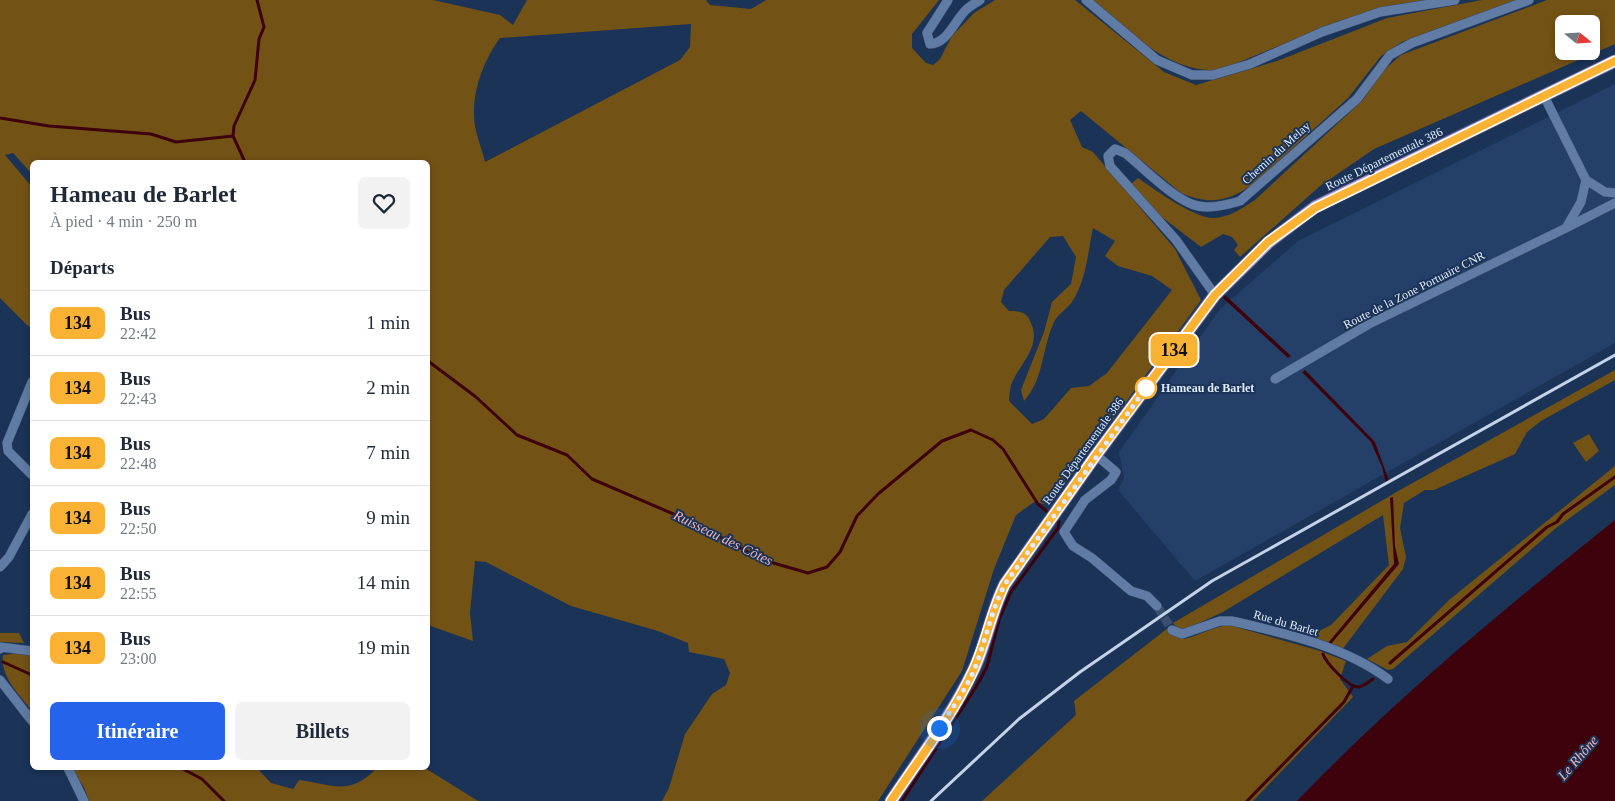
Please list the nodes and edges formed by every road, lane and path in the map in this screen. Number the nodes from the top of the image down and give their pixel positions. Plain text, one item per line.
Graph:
1 (948, 0) edge
2 (980, 0) edge
3 (1086, 0) edge
4 (1455, 0) edge
5 (1529, 0) edge
6 (1615, 61) edge
7 (1544, 96) junction
8 (1586, 180) junction
9 (1615, 194) edge
10 (1615, 204) edge
11 (1566, 228) junction
12 (1215, 295) junction
13 (1275, 378) dead end
14 (30, 387) edge
15 (1096, 455) junction
16 (30, 473) edge
17 (30, 518) edge
18 (0, 567) edge
19 (1157, 606) tunnel mouth
20 (1172, 630) dead end
21 (0, 648) edge
22 (30, 651) edge
23 (1388, 678) dead end
24 (0, 680) edge
25 (30, 718) edge
26 (69, 770) edge
27 (84, 801) edge
28 (891, 801) edge

1 - 2 street
3 - 4 street
5 - 12 street, Chemin du Melay
6 - 7 main road, Route Départementale 386
7 - 8 street
7 - 12 main road, Route Départementale 386
8 - 9 street
8 - 11 street
10 - 11 street, Route de la Zone Portuaire CNR
11 - 13 street, Route de la Zone Portuaire CNR
12 - 15 main road, Route Départementale 386
14 - 16 street
15 - 19 street
15 - 28 main road, Route Départementale 386
17 - 18 street
20 - 23 street, Rue du Barlet
21 - 22 street
24 - 25 street
26 - 27 street

